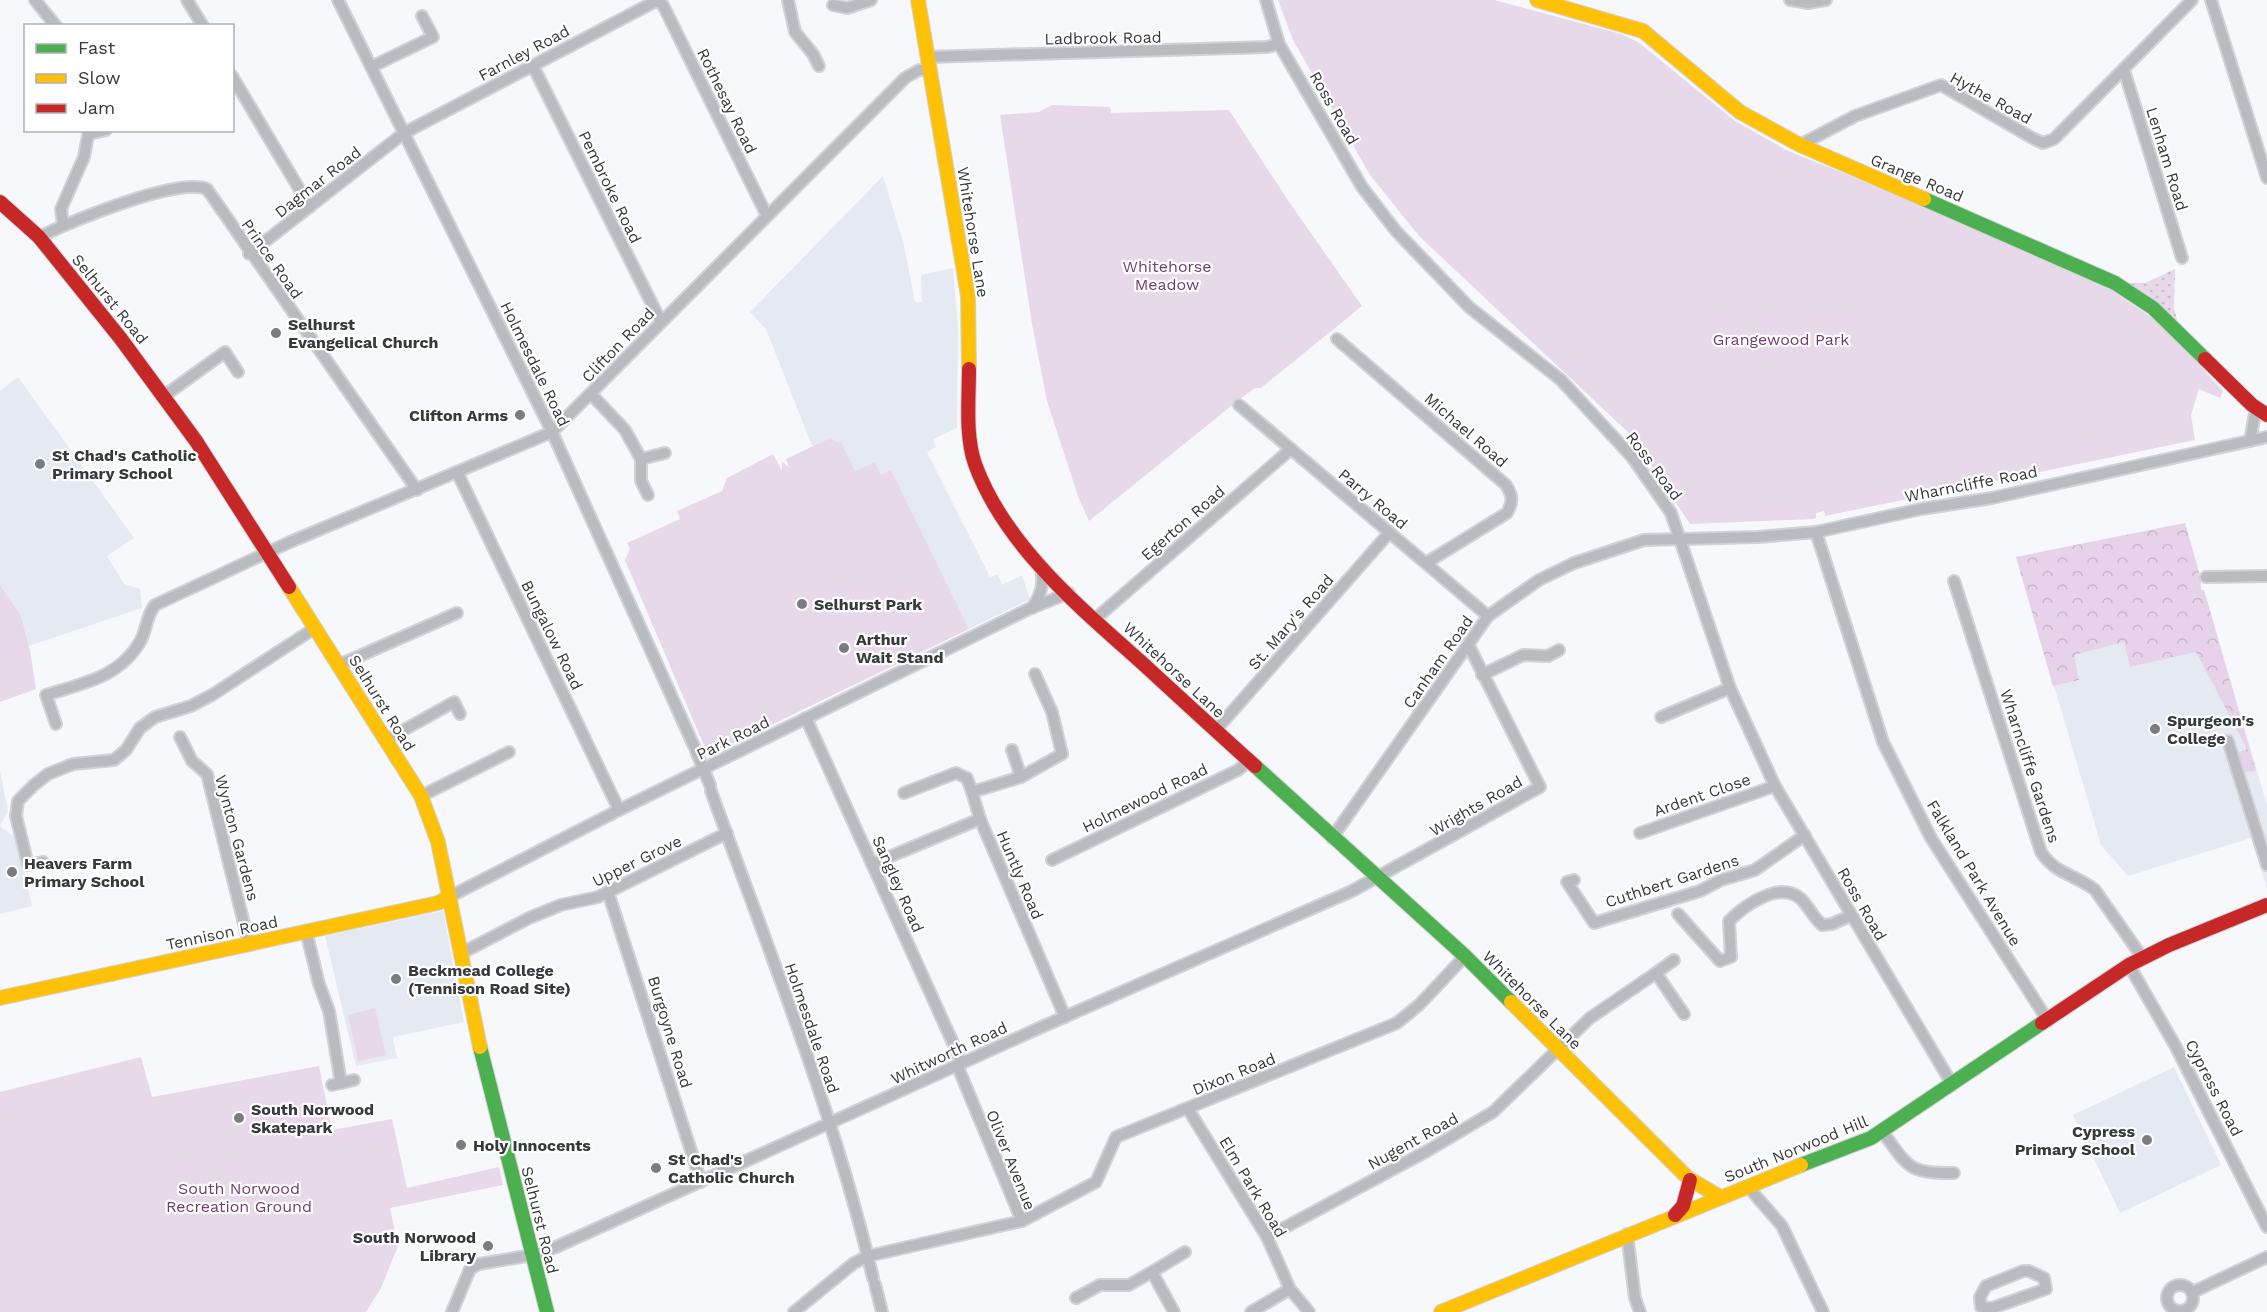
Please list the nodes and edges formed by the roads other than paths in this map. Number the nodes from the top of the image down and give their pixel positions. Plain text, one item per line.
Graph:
1 (35, 0) edge
2 (187, 0) edge
3 (338, 0) edge
4 (657, 0) edge
5 (788, 0) edge
6 (871, 0) edge
7 (918, 0) edge
8 (1266, 0) edge
9 (1537, 0) edge
10 (1790, 0) edge
11 (1826, 0) edge
12 (2192, 0) edge
13 (2211, 0) edge
14 (833, 5) dead end
15 (422, 16) dead end
16 (54, 24) edge
17 (201, 24) edge
18 (1279, 44) junction
19 (929, 64) junction
20 (532, 66) junction
21 (819, 66) dead end
22 (371, 67) junction
23 (2124, 70) junction
24 (234, 78) edge
25 (89, 133) edge
26 (404, 133) junction
27 (1800, 146) junction
28 (2267, 178) edge
29 (0, 202) edge
30 (310, 207) junction
31 (767, 216) junction
32 (63, 225) junction
33 (39, 237) junction
34 (249, 254) junction
35 (2182, 258) dead end
36 (661, 322) junction
37 (1337, 339) dead end
38 (238, 372) dead end
39 (591, 394) junction
40 (164, 396) junction
41 (1239, 405) dead end
42 (2261, 412) edge
43 (552, 432) junction
44 (2267, 437) edge
45 (2250, 441) junction
46 (1291, 449) junction
47 (665, 453) dead end
48 (641, 459) junction
49 (458, 472) junction
50 (417, 490) junction
51 (648, 495) dead end
52 (1816, 532) junction
53 (1389, 533) junction
54 (1679, 538) junction
55 (267, 554) junction
56 (1426, 562) junction
57 (1041, 566) junction
58 (2267, 576) edge
59 (2206, 577) dead end
60 (1954, 581) dead end
61 (1069, 593) junction
62 (1031, 608) junction
63 (456, 613) dead end
64 (1488, 616) junction
65 (1094, 620) junction
66 (315, 628) junction
67 (1469, 646) junction
68 (1558, 650) dead end
69 (339, 665) junction
70 (1035, 674) dead end
71 (1482, 675) junction
72 (1730, 688) junction
73 (460, 714) dead end
74 (1661, 717) dead end
75 (806, 718) junction
76 (56, 724) dead end
77 (1215, 731) junction
78 (386, 740) junction
79 (2228, 741) dead end
80 (179, 744) dead end
81 (1012, 750) dead end
82 (509, 752) dead end
83 (1249, 761) junction
84 (704, 769) junction
85 (1021, 777) junction
86 (1775, 786) junction
87 (972, 792) junction
88 (904, 793) dead end
89 (422, 796) junction
90 (619, 810) junction
91 (980, 819) junction
92 (727, 833) junction
93 (1640, 833) dead end
94 (1805, 835) junction
95 (1332, 838) junction
96 (1052, 860) dead end
97 (43, 862) dead end
98 (872, 864) junction
99 (2267, 865) edge
100 (1379, 878) junction
101 (1574, 880) dead end
102 (609, 892) junction
103 (449, 897) junction
104 (2267, 906) edge
105 (1678, 914) dead end
106 (1850, 916) junction
107 (306, 931) junction
108 (249, 944) junction
109 (460, 954) junction
110 (1465, 956) junction
111 (2142, 957) junction
112 (1674, 960) dead end
113 (2129, 964) junction
114 (1656, 973) junction
115 (0, 998) edge
116 (1684, 1014) dead end
117 (1065, 1017) junction
118 (2048, 1021) junction
119 (1558, 1050) junction
120 (960, 1064) junction
121 (354, 1080) dead end
122 (1952, 1084) junction
123 (1188, 1109) junction
124 (828, 1125) junction
125 (1882, 1131) junction
126 (1954, 1173) dead end
127 (1690, 1180) junction
128 (701, 1182) junction
129 (1749, 1188) junction
130 (1720, 1197) junction
131 (1675, 1215) junction
132 (1022, 1221) junction
133 (2267, 1227) edge
134 (1627, 1234) junction
135 (1267, 1237) junction
136 (1185, 1252) dead end
137 (531, 1255) junction
138 (868, 1256) junction
139 (2267, 1257) edge
140 (1152, 1272) junction
141 (1290, 1289) junction
142 (2193, 1292) dead end
143 (1076, 1298) dead end
144 (2019, 1306) edge
145 (1446, 1311) edge
146 (452, 1312) edge
147 (547, 1312) edge
148 (794, 1312) edge
149 (882, 1312) edge
150 (1174, 1312) edge
151 (1251, 1312) edge
152 (1309, 1312) edge
153 (1640, 1312) edge
154 (1823, 1312) edge

1 - 16 street
2 - 17 street
3 - 22 street, Holmesdale Road
4 - 20 street, Farnley Road
4 - 31 street, Rothesay Road
5 - 21 street
6 - 14 street
7 - 19 main road, Whitehorse Lane
8 - 18 street, Ross Road
9 - 27 main road, Grange Road
10 - 11 street
12 - 23 street, Hythe Road
13 - 28 street
15 - 22 street
18 - 19 street, Ladbrook Road
18 - 54 street, Ross Road
19 - 31 street, Clifton Road
19 - 57 main road, Whitehorse Lane
20 - 26 street, Farnley Road
20 - 36 street, Pembroke Road
22 - 26 street, Holmesdale Road
23 - 27 street, Hythe Road
23 - 35 street, Lenham Road
24 - 30 street
25 - 32 street
26 - 30 street, Dagmar Road
26 - 43 street, Holmesdale Road
27 - 42 main road, Grange Road
29 - 33 main road, Selhurst Road
30 - 34 street, Dagmar Road
31 - 36 street, Clifton Road
32 - 33 street, Prince Road
32 - 34 street, Prince Road
33 - 40 main road, Selhurst Road
34 - 50 street, Prince Road
36 - 39 street, Clifton Road
37 - 56 street, Michael Road
38 - 40 street
39 - 43 street, Clifton Road
39 - 48 street
40 - 55 main road, Selhurst Road
41 - 46 street, Parry Road
42 - 45 street
43 - 49 street, Clifton Road
43 - 84 street, Holmesdale Road
44 - 45 street, Wharncliffe Road
45 - 52 street, Wharncliffe Road
46 - 53 street, Parry Road
46 - 65 street, Egerton Road
47 - 48 street
48 - 51 street
49 - 50 street, Clifton Road
49 - 90 street, Bungalow Road
50 - 55 street, Clifton Road
52 - 54 street, Wharncliffe Road
52 - 118 street, Falkland Park Avenue
53 - 56 street, Parry Road
53 - 77 street, St. Mary's Road
54 - 64 street, Canham Road
54 - 72 street, Ross Road
55 - 66 main road, Selhurst Road
55 - 76 street, Clifton Road
56 - 64 street, Parry Road
57 - 61 main road, Whitehorse Lane
57 - 62 street
58 - 59 street
60 - 111 street, Wharncliffe Gardens
61 - 62 street, Park Road
61 - 65 main road, Whitehorse Lane
62 - 75 street, Park Road
63 - 69 street
64 - 67 street, Canham Road
65 - 77 main road, Whitehorse Lane
66 - 69 main road, Selhurst Road
66 - 97 street
67 - 71 street, Wrights Road
67 - 95 street, Canham Road
68 - 71 street
69 - 78 main road, Selhurst Road
70 - 85 street
71 - 100 street, Wrights Road
72 - 74 street
72 - 86 street, Ross Road
73 - 78 street
75 - 84 street, Park Road
75 - 98 street, Sangley Road
77 - 83 main road, Whitehorse Lane
78 - 89 main road, Selhurst Road
79 - 99 street
80 - 108 street, Wynton Gardens
81 - 85 street
82 - 89 street
83 - 95 main road, Whitehorse Lane
83 - 96 street, Holmewood Road
84 - 90 street, Park Road
84 - 92 street, Holmesdale Road
85 - 87 street
86 - 93 street, Ardent Close
86 - 94 street, Ross Road
87 - 88 street
87 - 91 street
89 - 103 main road, Selhurst Road
90 - 103 street, Park Road
91 - 98 street, Huntly Road
91 - 117 street, Huntly Road
92 - 102 street, Upper Grove
92 - 124 street, Holmesdale Road
94 - 101 street, Cuthbert Gardens
94 - 106 street, Ross Road
95 - 100 main road, Whitehorse Lane
98 - 120 street, Sangley Road
100 - 110 main road, Whitehorse Lane
100 - 117 street, Whitworth Road
102 - 109 street, Upper Grove
102 - 128 street, Burgoyne Road
103 - 107 main road, Tennison Road
103 - 109 main road, Selhurst Road
104 - 111 main road, South Norwood Hill
105 - 106 street
106 - 122 street, Ross Road
107 - 108 main road, Tennison Road
107 - 121 street
108 - 115 main road, Tennison Road
109 - 137 main road, Selhurst Road
110 - 119 main road, Whitehorse Lane
110 - 123 street, Dixon Road
111 - 113 main road, South Norwood Hill
112 - 114 street, Nugent Road
113 - 118 main road, South Norwood Hill
113 - 133 street, Cypress Road
114 - 116 street
114 - 119 street, Nugent Road
117 - 120 street, Whitworth Road
118 - 122 main road, South Norwood Hill
119 - 127 main road, Whitehorse Lane
119 - 135 street, Nugent Road
120 - 124 street, Whitworth Road
120 - 132 street, Oliver Avenue
122 - 125 main road, South Norwood Hill
123 - 132 street, Dixon Road
123 - 135 street, Elm Park Road
124 - 128 street, Whitworth Road
124 - 138 street, Holmesdale Road
125 - 126 street
125 - 129 main road, South Norwood Hill
127 - 130 main road, Whitehorse Lane
127 - 131 main road
128 - 137 street, Whitworth Road
129 - 130 main road, South Norwood Hill
129 - 154 street
130 - 131 main road, South Norwood Hill
131 - 134 main road, South Norwood Hill
132 - 138 street, Oliver Avenue
134 - 145 main road, South Norwood Hill
134 - 153 street
135 - 141 street, Elm Park Road
136 - 140 street
137 - 146 street, Whitworth Road
137 - 147 main road, Selhurst Road
138 - 148 street, Oliver Avenue
138 - 149 street, Holmesdale Road
139 - 142 street
140 - 143 street
140 - 150 street
141 - 151 street
141 - 152 street, Elm Park Road
144 - 144 street

